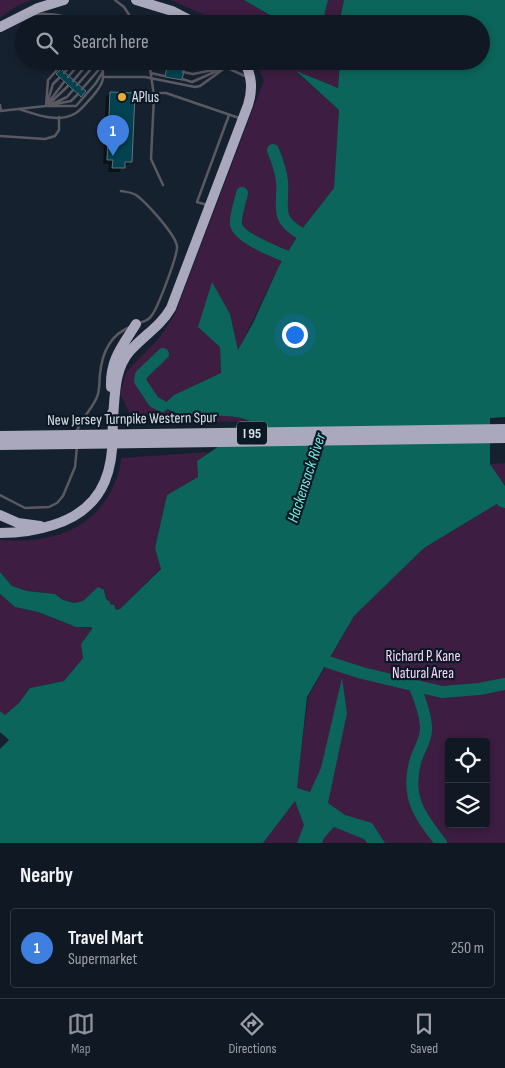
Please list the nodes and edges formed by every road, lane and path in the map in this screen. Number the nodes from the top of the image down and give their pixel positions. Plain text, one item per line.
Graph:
1 (64, 0) edge
2 (115, 0) edge
3 (136, 0) edge
4 (22, 15) edge
5 (29, 15) edge
6 (59, 15) edge
7 (129, 15) edge
8 (180, 15) edge
9 (15, 19) edge
10 (0, 27) edge
11 (57, 70) edge
12 (66, 70) edge
13 (74, 70) edge
14 (82, 70) edge
15 (92, 70) edge
16 (99, 70) edge
17 (214, 70) edge
18 (220, 70) edge
19 (222, 70) edge
20 (230, 70) edge
21 (248, 70) edge
22 (103, 71) joint
23 (151, 72) joint
24 (183, 72) dead end
25 (64, 73) dead end
26 (164, 76) dead end
27 (68, 77) dead end
28 (104, 77) junction
29 (59, 78) dead end
30 (152, 78) junction
31 (182, 79) dead end
32 (251, 79) junction
33 (73, 81) dead end
34 (64, 82) dead end
35 (78, 85) dead end
36 (68, 86) dead end
37 (82, 89) dead end
38 (73, 90) dead end
39 (78, 94) dead end
40 (154, 96) junction
41 (0, 105) edge
42 (46, 106) junction
43 (18, 109) junction
44 (1, 111) edge
45 (229, 115) junction
46 (60, 117) junction
47 (242, 119) junction
48 (0, 136) edge
49 (162, 185) dead end
50 (121, 191) dead end
51 (210, 206) junction
52 (136, 324) junction
53 (113, 418) junction
54 (505, 429) edge
55 (0, 436) edge
56 (505, 438) edge
57 (0, 445) edge
58 (0, 495) edge
59 (0, 516) edge
60 (53, 525) junction
61 (0, 533) edge

1 - 4 highway
2 - 7 lane
3 - 8 highway
5 - 6 lane
9 - 10 highway
11 - 42 lane
12 - 25 lane
13 - 27 lane
14 - 33 lane
15 - 35 lane
16 - 37 lane
17 - 24 lane
18 - 31 lane
19 - 30 lane
20 - 32 lane
21 - 32 highway
22 - 28 lane
22 - 42 lane
23 - 26 lane
23 - 30 lane
28 - 30 lane
28 - 46 lane
29 - 42 lane
30 - 40 lane
32 - 47 highway
34 - 42 lane
36 - 42 lane
38 - 42 lane
39 - 42 lane
40 - 45 lane
40 - 49 lane
41 - 44 lane
42 - 43 lane
43 - 44 lane
43 - 46 lane
45 - 47 lane
45 - 51 lane
46 - 48 lane
47 - 51 highway
50 - 52 lane
51 - 53 highway
52 - 53 highway
52 - 58 lane
53 - 60 highway
54 - 55 highway, New Jersey Turnpike Western Spur / I 95, bridge
56 - 57 highway, New Jersey Turnpike Western Spur / I 95, bridge
59 - 60 highway
60 - 61 highway

